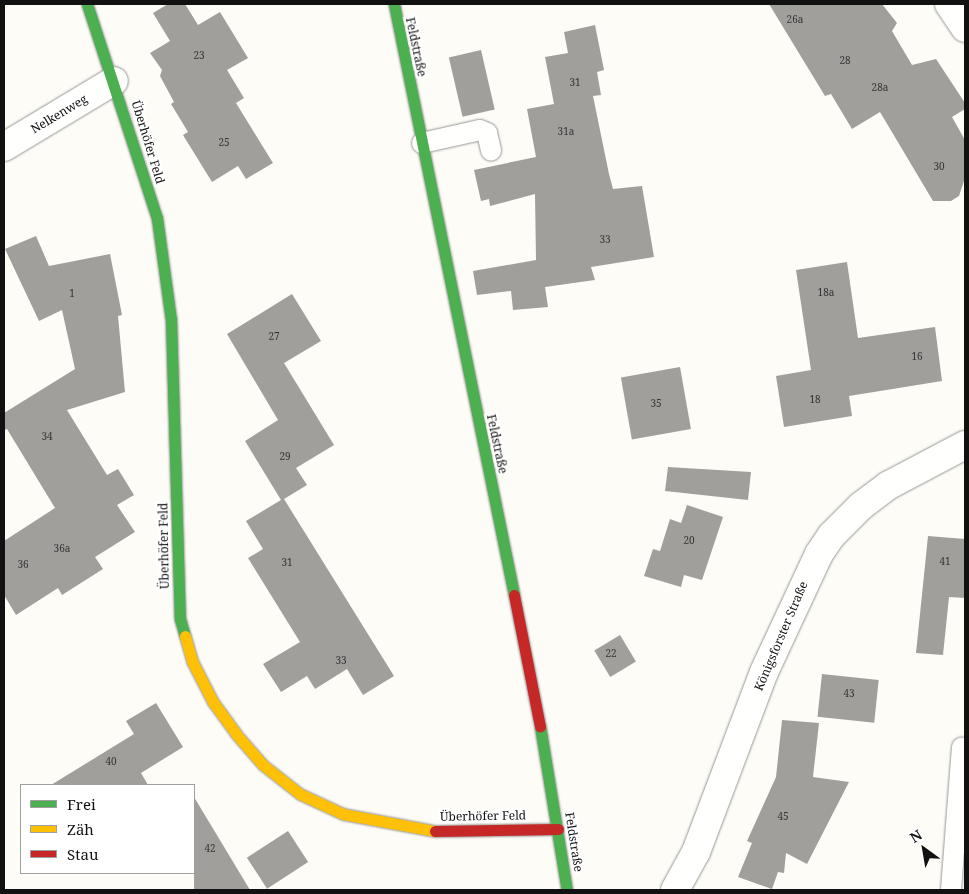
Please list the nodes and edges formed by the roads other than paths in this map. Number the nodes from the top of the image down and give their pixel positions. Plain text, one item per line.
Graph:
1 (87, 4) edge
2 (394, 4) edge
3 (949, 4) edge
4 (965, 28) edge
5 (114, 81) junction
6 (422, 143) junction
7 (4, 147) edge
8 (491, 151) dead end
9 (965, 445) edge
10 (962, 747) dead end
11 (558, 828) junction
12 (568, 890) edge
13 (675, 890) edge
14 (951, 890) edge

1 - 5 street, Überhöfer Feld
2 - 6 street, Feldstraße
3 - 4 street
5 - 7 street, Nelkenweg
5 - 11 street, Überhöfer Feld
6 - 8 lane
6 - 11 street, Feldstraße
9 - 13 street, Königsforster Straße
10 - 14 lane
11 - 12 street, Feldstraße

